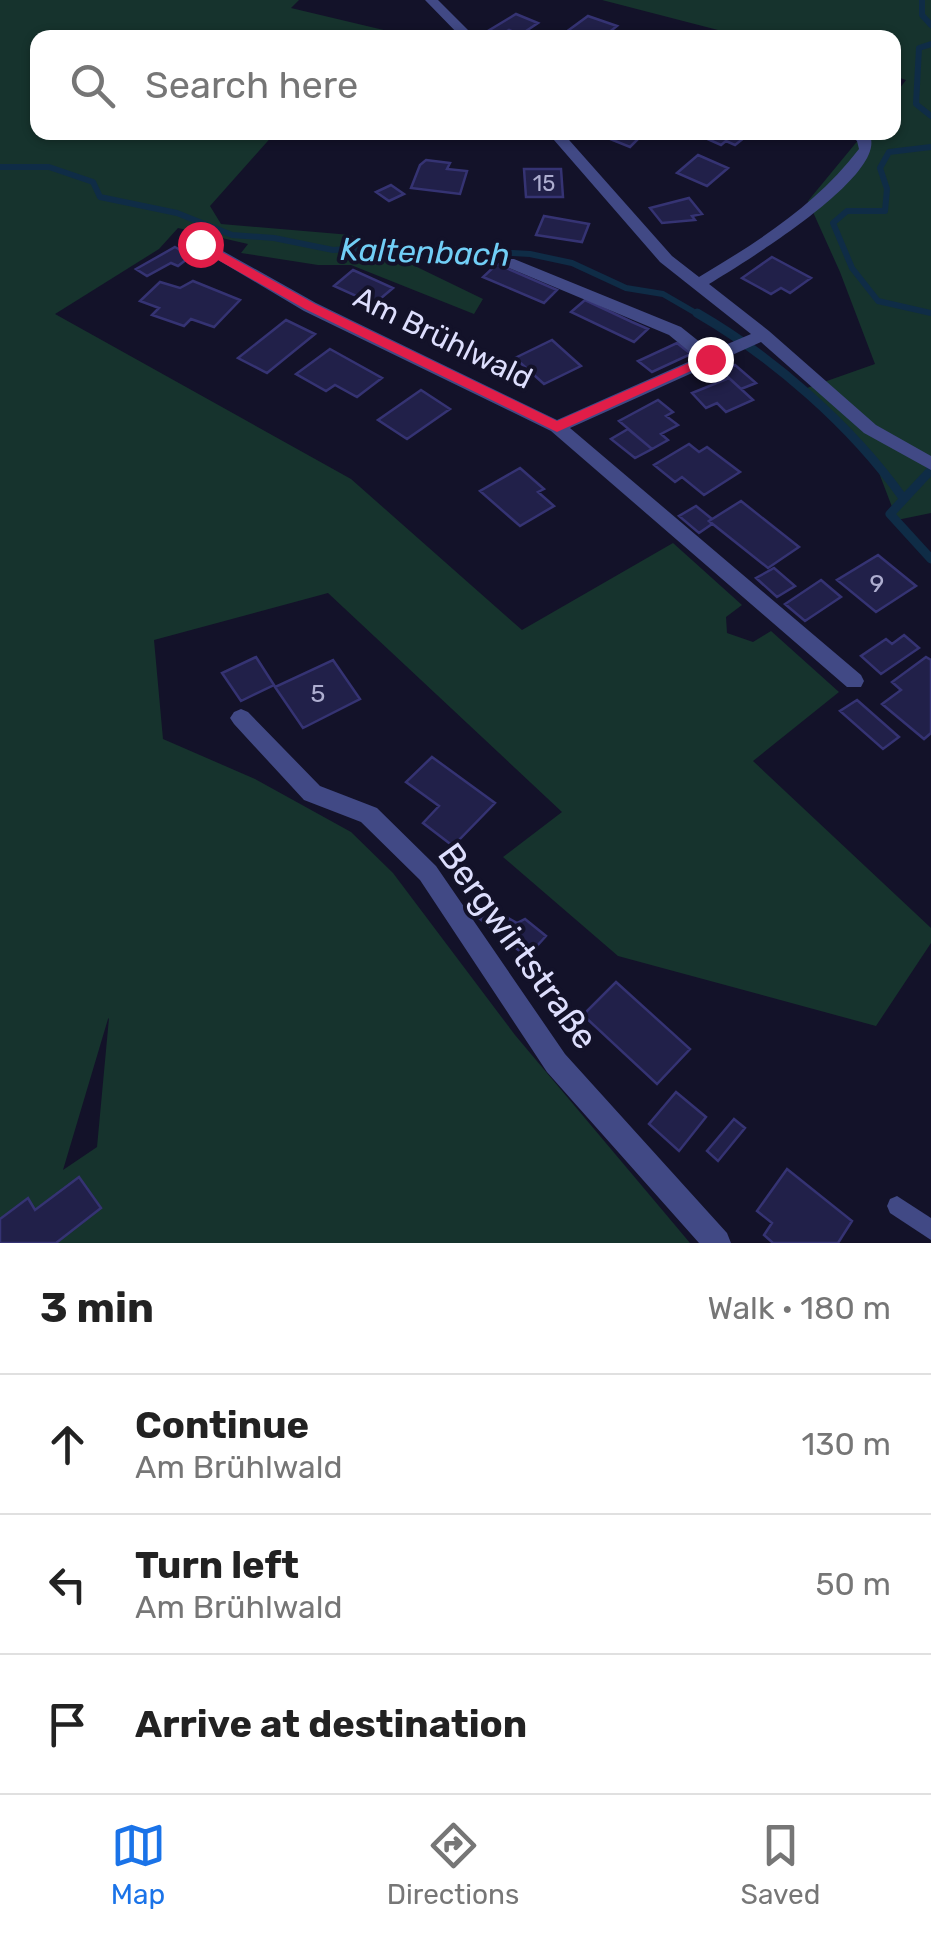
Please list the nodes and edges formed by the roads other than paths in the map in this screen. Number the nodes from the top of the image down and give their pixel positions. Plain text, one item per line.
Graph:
1 (431, 0) edge
2 (462, 30) edge
3 (561, 140) edge
4 (864, 140) edge
5 (200, 244) dead end
6 (508, 262) dead end
7 (698, 284) junction
8 (763, 334) junction
9 (710, 359) junction
10 (557, 427) junction
11 (928, 464) edge
12 (854, 681) dead end
13 (241, 718) dead end
14 (897, 1206) dead end
15 (931, 1230) edge
16 (717, 1243) edge

1 - 2 street
3 - 7 street
4 - 7 street
5 - 10 street, Am Brühlwald
6 - 9 street
7 - 8 street
8 - 9 street
8 - 11 street
9 - 10 street
10 - 12 street, Am Brühlwald
13 - 16 street, Bergwirtstraße
14 - 15 lane

